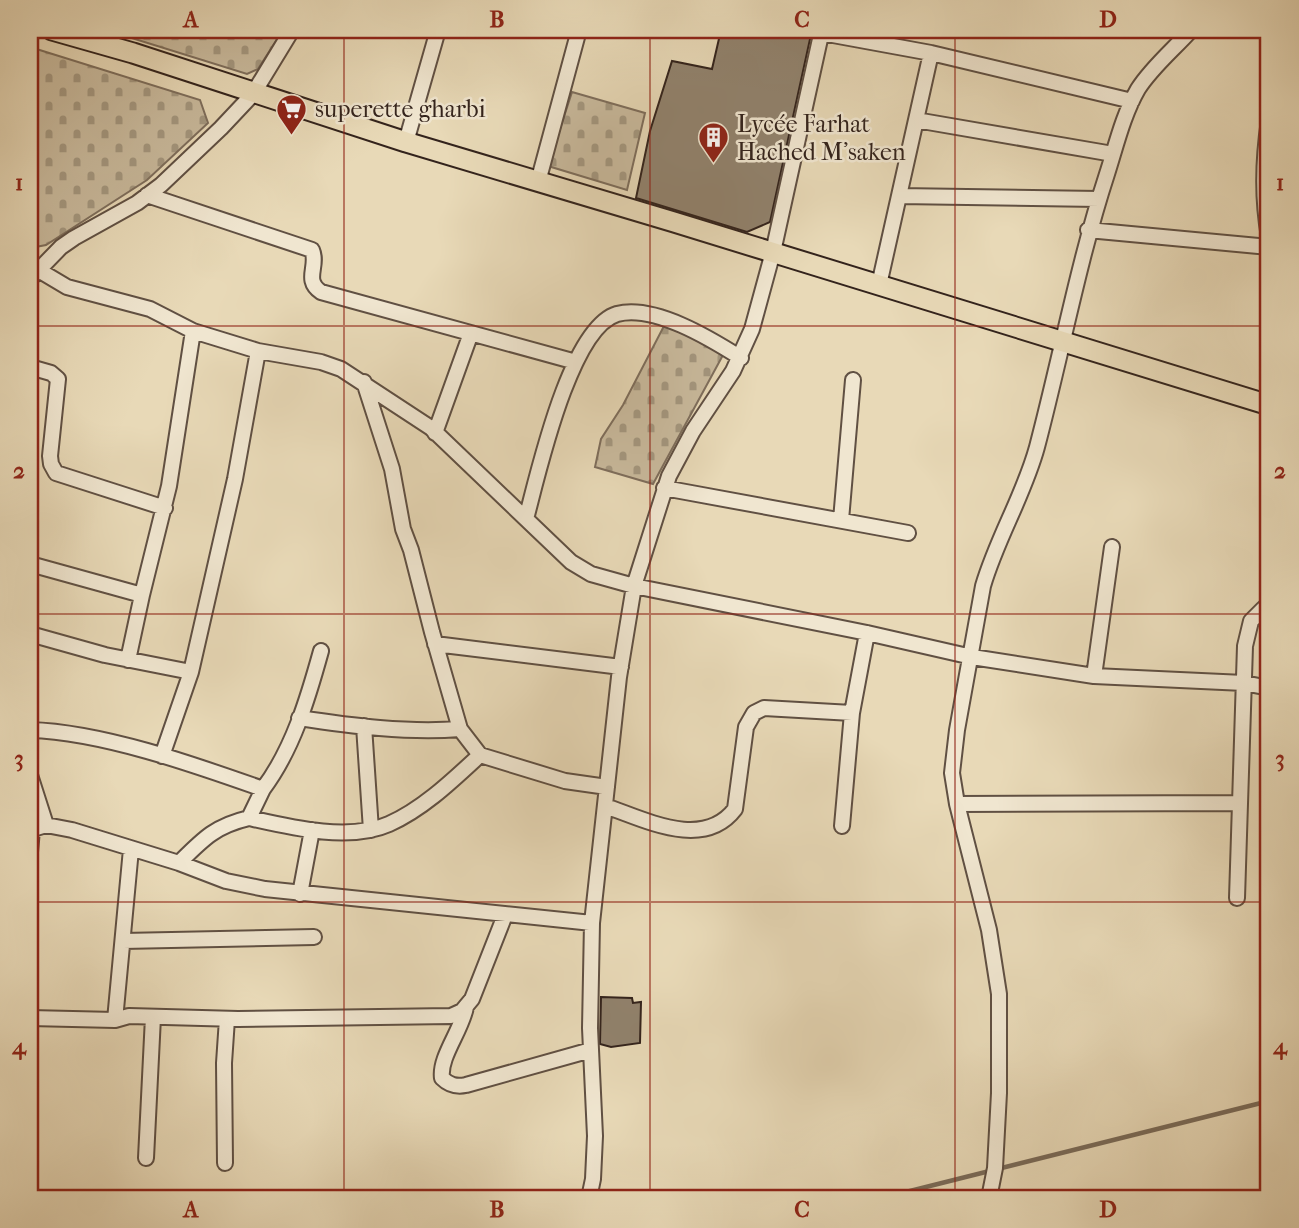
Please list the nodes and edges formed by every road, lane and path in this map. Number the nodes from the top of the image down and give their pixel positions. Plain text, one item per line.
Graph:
1 (52, 30) edge
2 (292, 30) edge
3 (438, 30) edge
4 (579, 30) edge
5 (1191, 30) edge
6 (822, 31) edge
7 (931, 53) junction
8 (253, 94) junction
9 (1132, 100) junction
10 (916, 120) junction
11 (1269, 120) edge
12 (406, 142) junction
13 (1113, 154) junction
14 (538, 182) junction
15 (147, 195) junction
16 (899, 196) junction
17 (1099, 199) junction
18 (1088, 230) junction
19 (1269, 237) edge
20 (1269, 247) edge
21 (773, 252) junction
22 (33, 271) edge
23 (879, 285) junction
24 (193, 331) junction
25 (471, 333) junction
26 (1063, 343) junction
27 (258, 351) junction
28 (741, 358) junction
29 (576, 362) junction
30 (30, 367) edge
31 (853, 380) dead end
32 (364, 382) junction
33 (1269, 405) edge
34 (435, 433) junction
35 (664, 488) junction
36 (165, 508) junction
37 (526, 519) junction
38 (841, 520) junction
39 (908, 533) dead end
40 (1112, 547) dead end
41 (30, 564) edge
42 (634, 586) junction
43 (142, 596) junction
44 (1269, 608) edge
45 (30, 634) edge
46 (867, 634) junction
47 (435, 644) junction
48 (321, 651) dead end
49 (972, 657) junction
50 (128, 660) junction
51 (621, 667) junction
52 (191, 672) junction
53 (1094, 676) junction
54 (1244, 683) junction
55 (1269, 688) edge
56 (852, 713) junction
57 (299, 718) junction
58 (364, 726) junction
59 (460, 729) junction
60 (30, 730) edge
61 (480, 755) junction
62 (162, 756) junction
63 (30, 775) edge
64 (607, 787) junction
65 (263, 789) junction
66 (1240, 803) junction
67 (957, 804) junction
68 (605, 806) junction
69 (249, 818) junction
70 (842, 826) dead end
71 (36, 828) edge
72 (312, 830) junction
73 (371, 830) junction
74 (131, 849) junction
75 (30, 852) edge
76 (180, 863) junction
77 (300, 894) junction
78 (1237, 898) dead end
79 (505, 915) junction
80 (592, 923) junction
81 (314, 937) dead end
82 (123, 941) junction
83 (466, 1007) junction
84 (153, 1017) junction
85 (30, 1018) edge
86 (227, 1019) junction
87 (115, 1020) junction
88 (591, 1050) junction
89 (146, 1158) dead end
90 (225, 1163) dead end
91 (589, 1198) edge
92 (989, 1198) edge

1 - 8 main road
2 - 8 street
3 - 12 street
4 - 14 street
5 - 9 street
6 - 7 street
6 - 21 street
7 - 9 street
7 - 10 street
8 - 12 main road
8 - 15 street
9 - 13 street
10 - 13 street
10 - 16 street
11 - 19 street
12 - 14 main road
13 - 17 street
14 - 21 main road
15 - 22 street
15 - 25 street
16 - 17 street
16 - 23 street
17 - 18 street
18 - 20 street
18 - 26 street
21 - 23 main road
21 - 28 street
22 - 24 street
23 - 26 main road
24 - 27 street
24 - 36 street
25 - 29 street
25 - 34 street
26 - 33 main road
26 - 49 street
27 - 32 street
27 - 52 street
28 - 29 street
28 - 35 street
29 - 37 street
30 - 36 street
31 - 38 street
32 - 34 street
32 - 47 street
34 - 37 street
35 - 38 street
35 - 42 street
36 - 43 street
37 - 42 street
38 - 39 street
40 - 53 street
41 - 43 street
42 - 46 street
42 - 51 street
43 - 50 street
44 - 54 street
45 - 50 street
46 - 49 street
46 - 56 street
47 - 51 street
47 - 59 street
48 - 57 street
49 - 53 street
49 - 67 street
50 - 52 street
51 - 64 street
52 - 62 street
53 - 54 street
54 - 55 street
54 - 66 street
56 - 68 street
56 - 70 street
57 - 58 street
57 - 65 street
58 - 59 street
58 - 73 street
59 - 61 street
60 - 62 street
61 - 64 street
61 - 73 street
62 - 65 street
63 - 71 street
64 - 68 street
65 - 69 street
66 - 67 street
66 - 78 street
67 - 92 street
68 - 80 street
69 - 72 street
69 - 76 street
71 - 74 street
71 - 75 street
72 - 73 street
72 - 77 street
74 - 76 street
74 - 82 street
76 - 77 street
77 - 79 street
79 - 80 street
79 - 83 street
80 - 88 street
81 - 82 street
82 - 87 street
83 - 86 street
83 - 88 street
84 - 86 street
84 - 87 street
84 - 89 street
85 - 87 street
86 - 90 street
88 - 91 street

